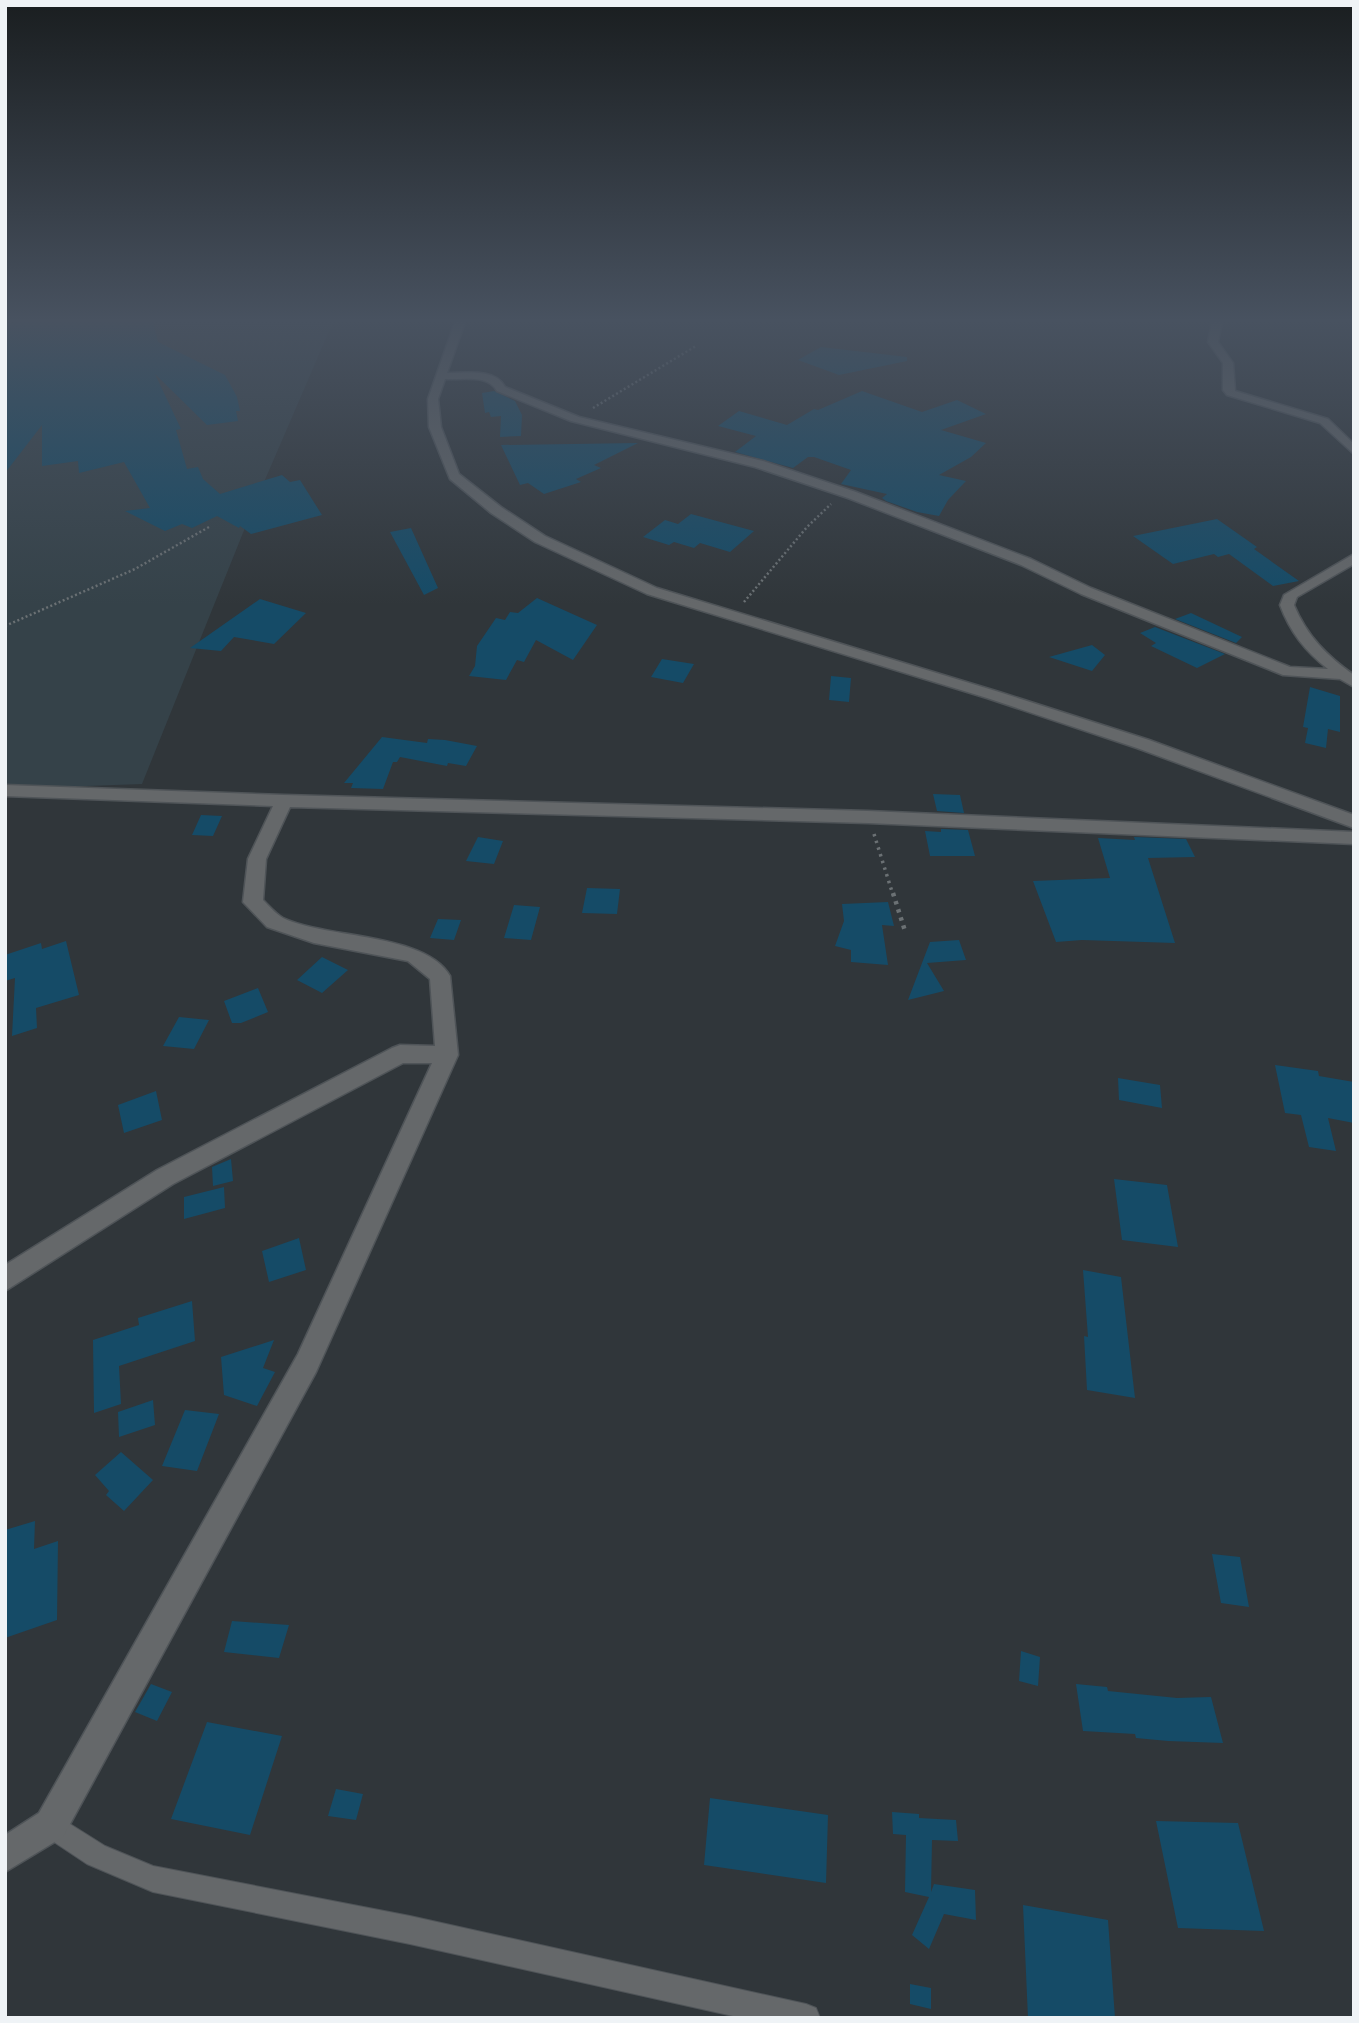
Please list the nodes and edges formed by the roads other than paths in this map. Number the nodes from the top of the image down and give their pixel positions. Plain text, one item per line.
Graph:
1 (434, 416) edge
2 (569, 416) edge
3 (1309, 416) edge
4 (1354, 451) edge
5 (1354, 558) edge
6 (1349, 679) edge
7 (5, 790) edge
8 (284, 802) junction
9 (1354, 822) edge
10 (1354, 838) edge
11 (447, 1055) junction
12 (5, 1279) edge
13 (51, 1825) junction
14 (5, 1855) edge
15 (806, 2018) edge

1 - 9 street
2 - 6 street
3 - 4 street
5 - 6 street
7 - 8 street
8 - 10 street
8 - 11 street
11 - 12 street
11 - 13 street
13 - 14 street
13 - 15 lane

